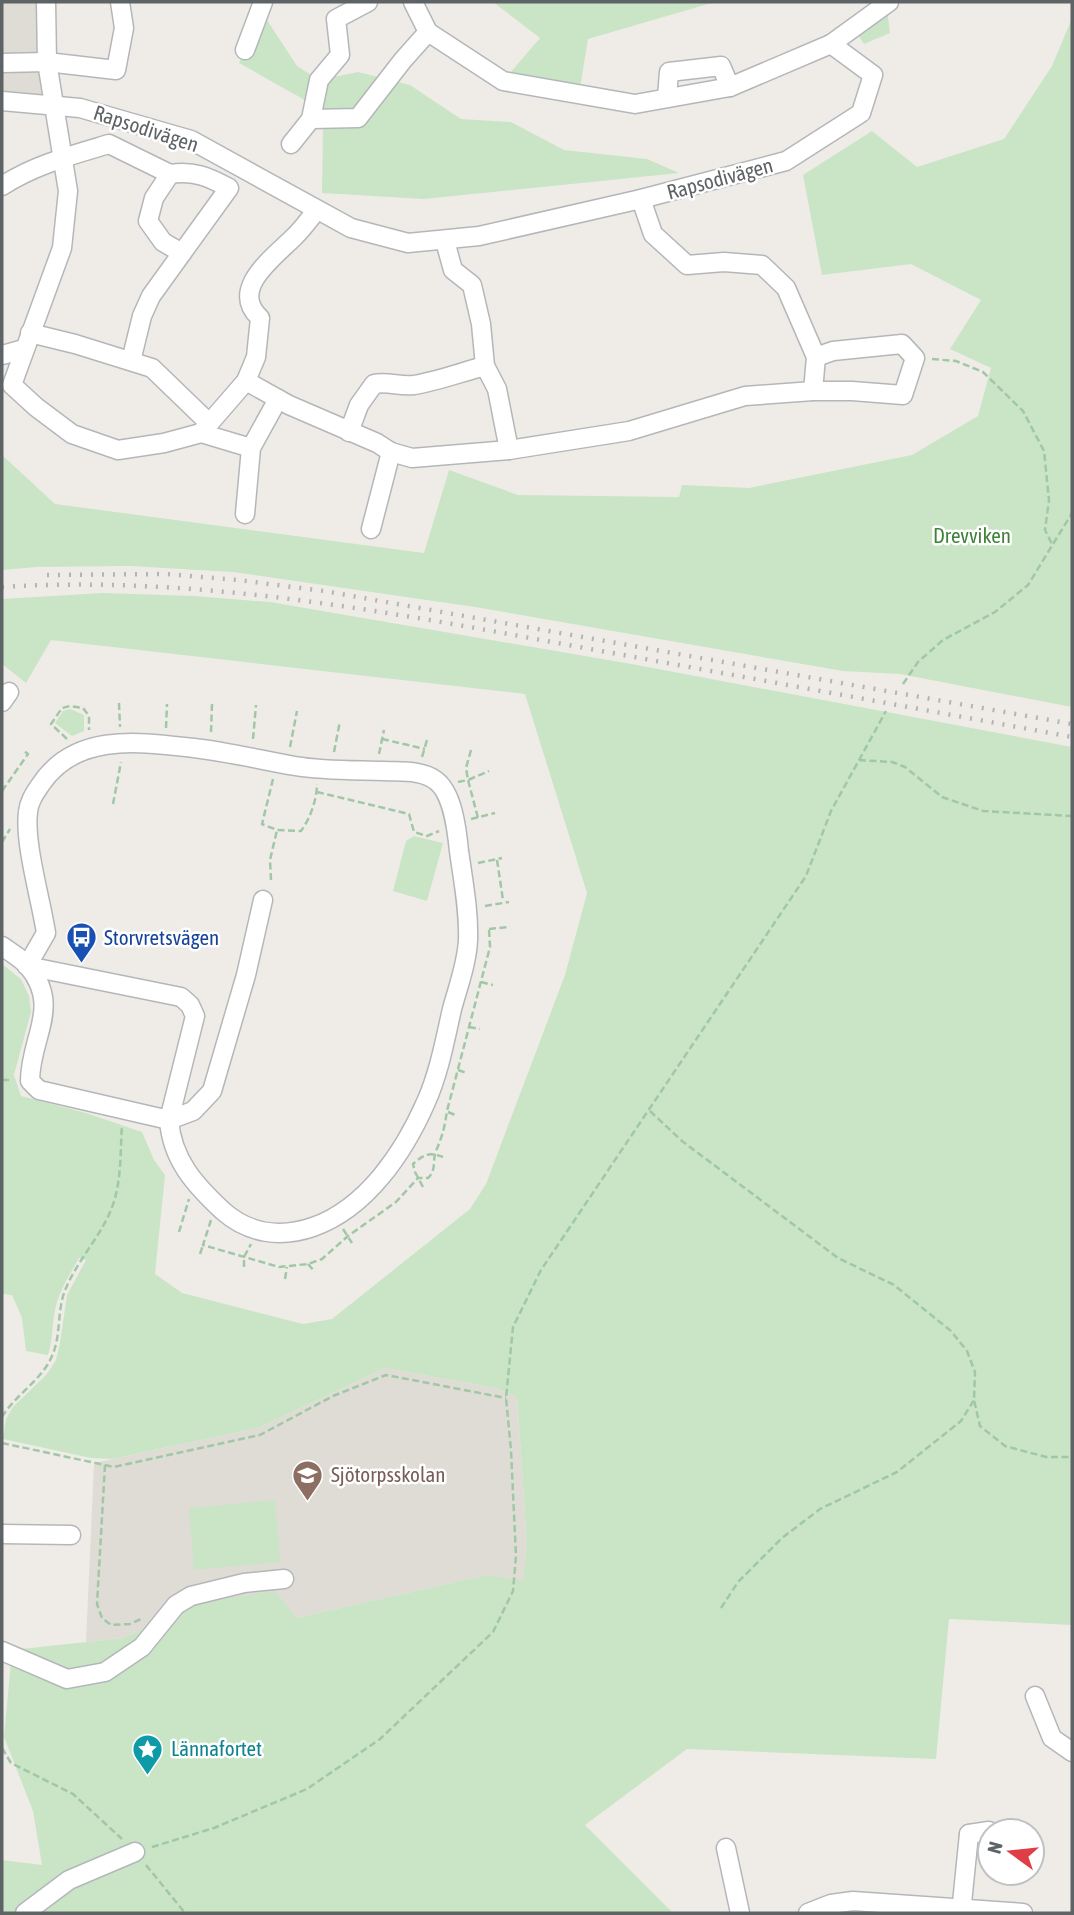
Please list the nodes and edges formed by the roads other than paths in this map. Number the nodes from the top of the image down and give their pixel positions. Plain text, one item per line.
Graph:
1 (46, 2) edge
2 (120, 2) edge
3 (263, 2) edge
4 (368, 2) edge
5 (413, 2) edge
6 (889, 2) edge
7 (428, 32) junction
8 (831, 44) junction
9 (245, 50) dead end
10 (47, 62) junction
11 (2, 63) edge
12 (730, 87) junction
13 (667, 97) junction
14 (2, 101) edge
15 (53, 105) junction
16 (311, 119) junction
17 (291, 144) dead end
18 (64, 158) junction
19 (170, 174) junction
20 (2, 186) edge
21 (641, 199) junction
22 (317, 210) junction
23 (445, 240) junction
24 (182, 253) junction
25 (27, 341) junction
26 (2, 355) edge
27 (816, 357) junction
28 (131, 362) junction
29 (485, 366) junction
30 (7, 380) edge
31 (246, 381) junction
32 (813, 391) junction
33 (278, 399) junction
34 (205, 428) junction
35 (349, 432) junction
36 (251, 448) junction
37 (509, 450) junction
38 (391, 452) junction
39 (245, 514) dead end
40 (372, 529) dead end
41 (263, 900) dead end
42 (2, 946) edge
43 (27, 965) junction
44 (169, 1121) junction
45 (2, 1534) edge
46 (71, 1535) dead end
47 (284, 1579) dead end
48 (2, 1651) edge
49 (1035, 1696) dead end
50 (1072, 1752) edge
51 (976, 1830) edge
52 (726, 1848) dead end
53 (135, 1852) road end
54 (962, 1911) edge
55 (26, 1913) edge
56 (740, 1913) edge
57 (808, 1913) edge
58 (1023, 1913) edge

1 - 10 street
2 - 10 street
3 - 9 street
4 - 16 street
5 - 7 street
6 - 8 street
7 - 13 street
7 - 16 street
8 - 12 street
8 - 21 street, Rapsodivägen
10 - 11 street
10 - 15 street
12 - 13 street
12 - 13 street
14 - 15 street, Rapsodivägen
15 - 18 street
15 - 22 street, Rapsodivägen
16 - 17 street
18 - 19 street, Rapsodivägen
18 - 20 street, Rapsodivägen
18 - 25 street
19 - 24 street, Rapsodivägen
19 - 24 street, Rapsodivägen
21 - 23 street, Rapsodivägen
21 - 27 street, Rapsodivägen
22 - 23 street, Rapsodivägen
22 - 31 street
23 - 29 street
24 - 28 street, Rapsodivägen
25 - 26 street
25 - 28 street
25 - 30 street
27 - 32 street, Rapsodivägen
27 - 32 street
28 - 34 street
29 - 35 street
29 - 37 street
30 - 34 street
31 - 33 street
31 - 34 street
32 - 37 street
33 - 35 street
33 - 36 street
34 - 36 street
35 - 38 street
36 - 39 street
37 - 38 street
38 - 40 street
41 - 44 street
42 - 43 street
43 - 44 street
43 - 44 street
43 - 44 street
45 - 46 street
47 - 48 street
49 - 50 street
51 - 54 street
52 - 56 street
53 - 55 street
54 - 57 street
54 - 58 street

